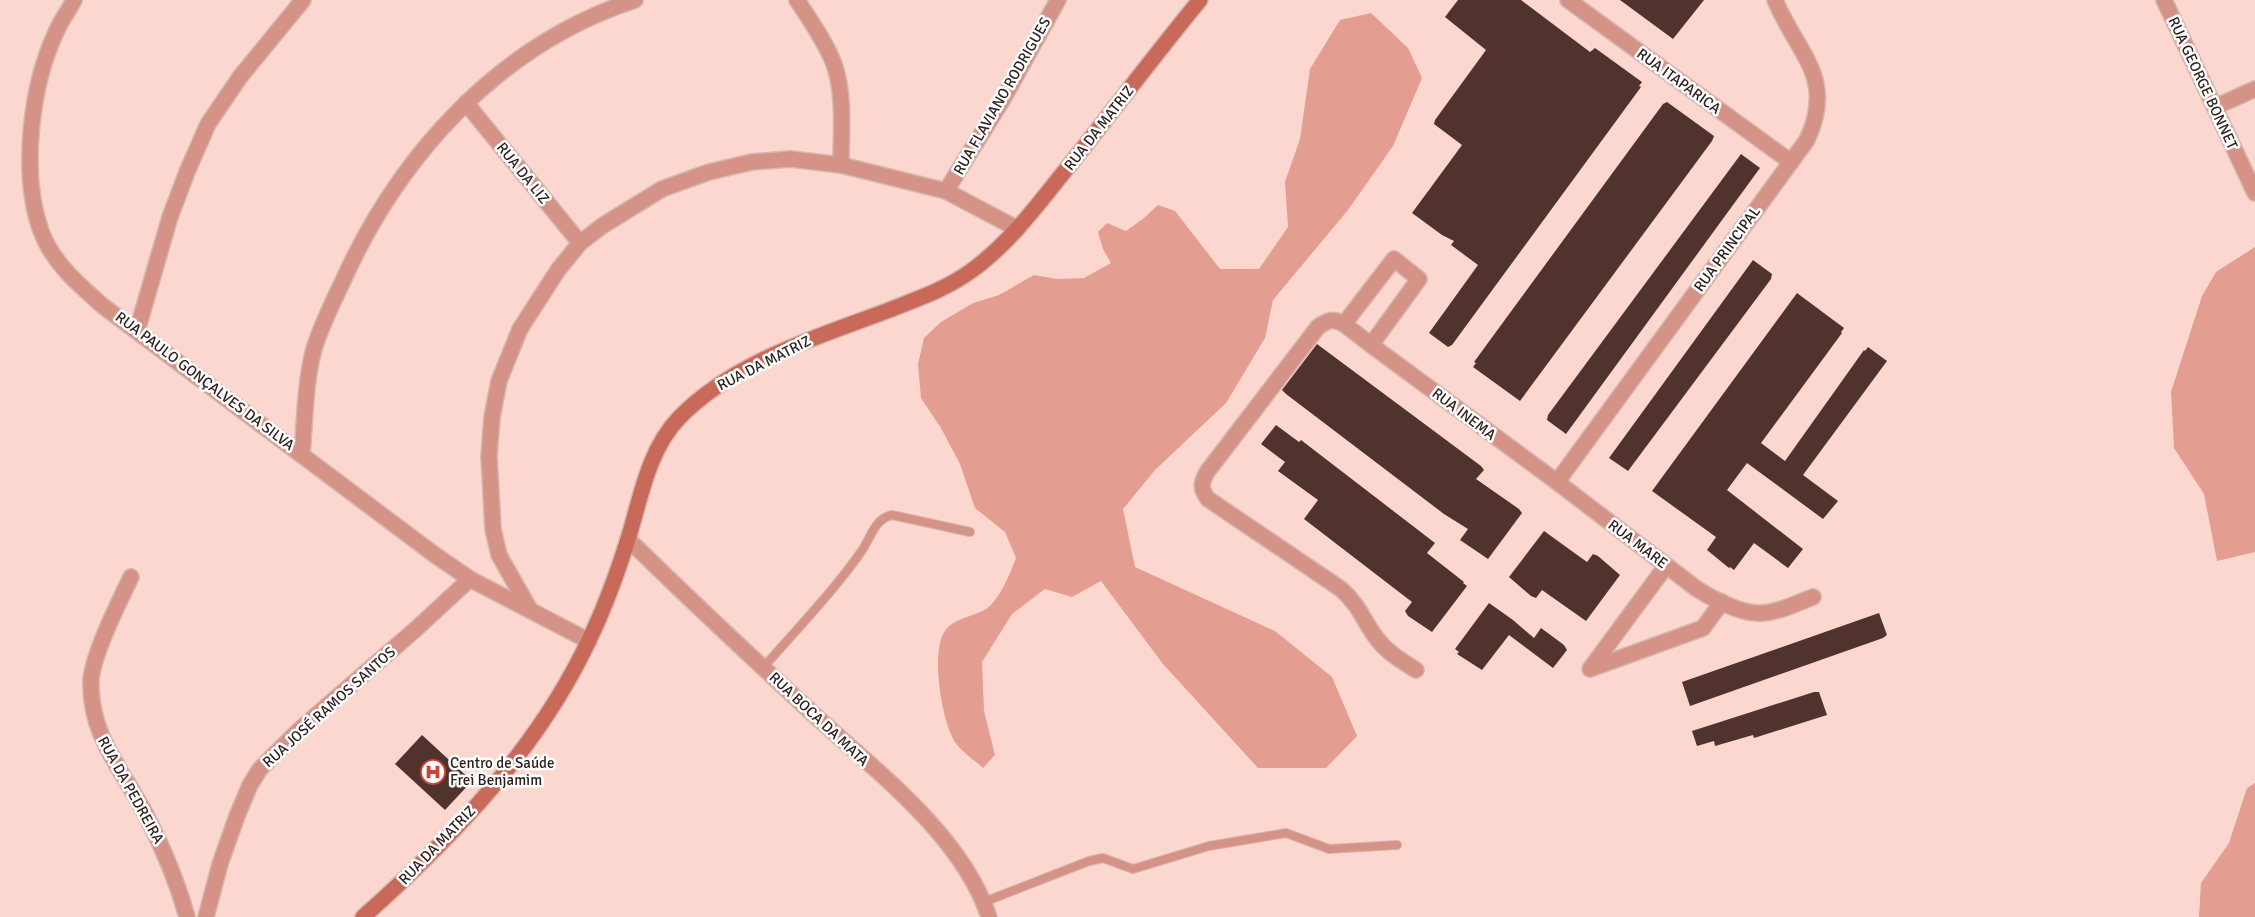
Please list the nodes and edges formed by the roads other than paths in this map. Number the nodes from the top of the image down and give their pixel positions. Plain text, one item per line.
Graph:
1 (74, 0) edge
2 (303, 0) edge
3 (634, 0) edge
4 (797, 0) edge
5 (1058, 0) edge
6 (1200, 0) edge
7 (1568, 0) edge
8 (1774, 0) edge
9 (2164, 0) edge
10 (2255, 89) edge
11 (466, 103) junction
12 (2215, 107) junction
13 (1791, 162) junction
14 (841, 165) junction
15 (946, 191) junction
16 (2255, 193) edge
17 (1016, 228) junction
18 (580, 243) junction
19 (1344, 324) junction
20 (137, 331) junction
21 (1371, 345) junction
22 (302, 454) junction
23 (1557, 482) junction
24 (970, 532) dead end
25 (628, 539) junction
26 (1666, 566) junction
27 (131, 577) dead end
28 (470, 579) junction
29 (1813, 597) dead end
30 (1722, 602) junction
31 (529, 608) junction
32 (589, 641) junction
33 (763, 668) junction
34 (1416, 670) dead end
35 (1397, 845) dead end
36 (984, 902) junction
37 (187, 917) edge
38 (206, 917) edge
39 (364, 917) edge
40 (989, 917) edge

1 - 20 street, RUA PAULO GONÇALVES DA SILVA
2 - 20 street
3 - 11 street
4 - 14 street
5 - 15 street, RUA FLAVIANO RODRIGUES
6 - 17 main road, RUA DA MATRIZ
7 - 13 street, RUA ITAPARICA
8 - 13 street, RUA PRINCIPAL
9 - 12 street, RUA GEORGE BONNET
10 - 12 street
11 - 18 street, RUA DA LIZ
11 - 22 street
12 - 16 street, RUA GEORGE BONNET
13 - 23 street, RUA PRINCIPAL
14 - 15 street
14 - 18 street
15 - 17 street
17 - 25 main road, RUA DA MATRIZ
18 - 31 street
19 - 21 street, RUA INEMA
19 - 21 street
19 - 34 street
20 - 22 street, RUA PAULO GONÇALVES DA SILVA
21 - 23 street, RUA INEMA
22 - 28 street, RUA PAULO GONÇALVES DA SILVA
23 - 26 street, RUA MARE
24 - 33 lane
25 - 32 main road, RUA DA MATRIZ
25 - 33 street, RUA BOCA DA MATA
26 - 30 street, RUA MARE
26 - 30 street
27 - 37 street, RUA DA PEDREIRA
28 - 31 street, RUA PAULO GONÇALVES DA SILVA
28 - 38 street, RUA JOSÉ RAMOS SANTOS
29 - 30 street, RUA MARE
31 - 32 street, RUA PAULO GONÇALVES DA SILVA
32 - 39 main road, RUA DA MATRIZ
33 - 36 street, RUA BOCA DA MATA
35 - 36 lane
36 - 40 street, RUA BOCA DA MATA

